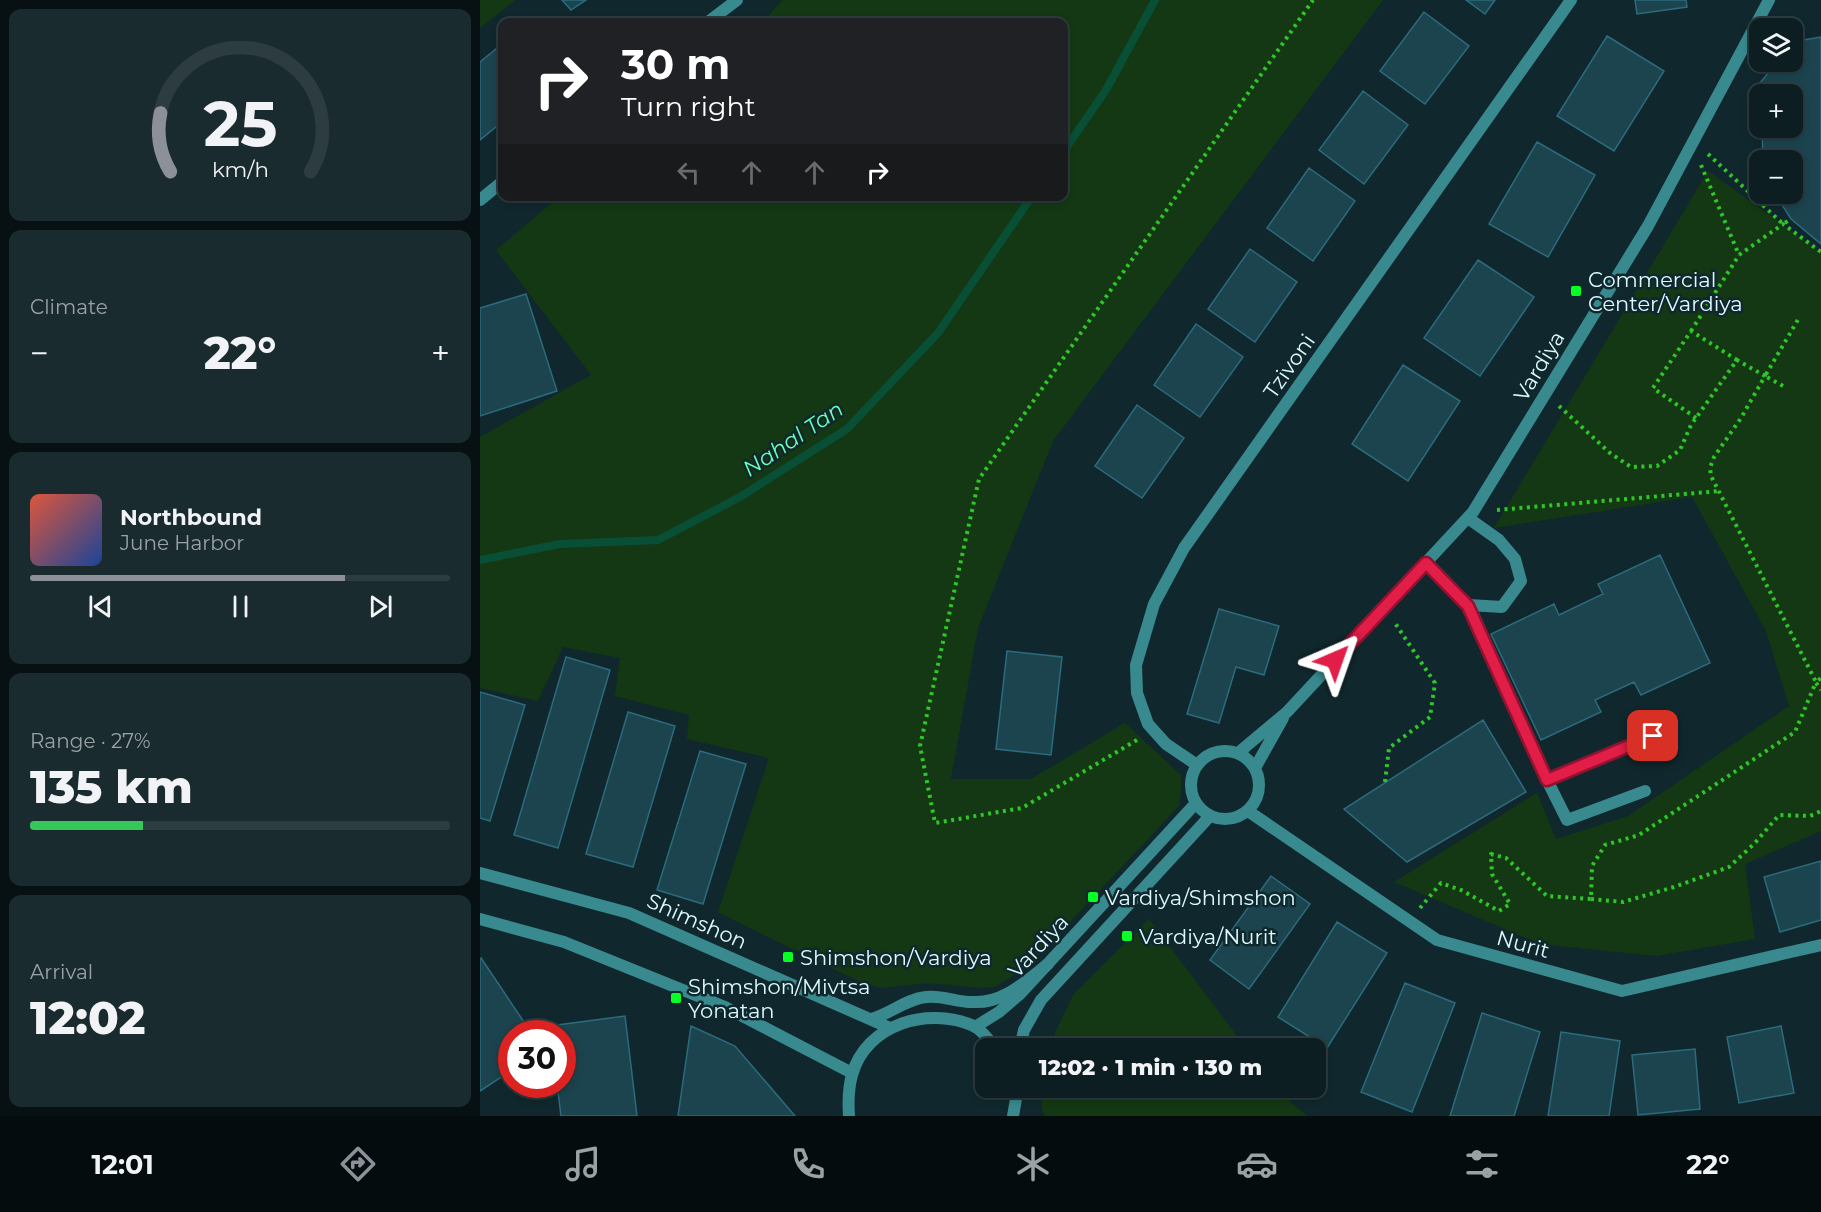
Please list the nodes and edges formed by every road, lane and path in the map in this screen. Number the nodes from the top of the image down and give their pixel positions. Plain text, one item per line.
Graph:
1 (737, 0) edge
2 (1313, 0) edge
3 (1571, 0) edge
4 (1769, 0) edge
5 (713, 18) edge
6 (1693, 142) junction
7 (498, 185) edge
8 (480, 200) edge
9 (1791, 219) dead end
10 (1783, 224) junction
11 (1821, 252) edge
12 (1739, 255) junction
13 (1799, 318) dead end
14 (1691, 331) junction
15 (1737, 360) junction
16 (1765, 376) junction
17 (1783, 386) dead end
18 (1546, 393) junction
19 (1696, 418) junction
20 (1720, 491) junction
21 (1471, 515) junction
22 (1426, 563) junction
23 (1468, 606) junction
24 (1384, 607) junction
25 (1821, 678) edge
26 (1816, 682) junction
27 (1821, 690) edge
28 (1287, 712) junction
29 (1154, 730) junction
30 (1653, 736) dead end
31 (1238, 753) junction
32 (1197, 765) junction
33 (1256, 768) junction
34 (1547, 780) junction
35 (1385, 782) dead end
36 (1645, 791) dead end
37 (1196, 803) junction
38 (1248, 811) junction
39 (1821, 811) edge
40 (1210, 816) junction
41 (480, 873) edge
42 (1591, 899) junction
43 (480, 919) edge
44 (1408, 921) junction
45 (1821, 945) edge
46 (1048, 964) junction
47 (871, 1019) junction
48 (975, 1026) junction
49 (890, 1028) junction
50 (986, 1038) edge
51 (1022, 1038) edge
52 (852, 1073) junction
53 (1016, 1098) edge
54 (849, 1116) edge
55 (1013, 1116) edge

1 - 5 street
2 - 29 path
3 - 29 street, Tzivoni
4 - 6 street, Vardiya
6 - 10 path
6 - 12 path
6 - 18 street, Vardiya
7 - 8 street
9 - 10 path
10 - 11 path
10 - 12 path
12 - 14 path
13 - 16 path
14 - 15 path
14 - 19 path
15 - 16 path
15 - 19 path
16 - 17 path
16 - 20 path
18 - 19 path
18 - 21 street, Vardiya
20 - 21 path
20 - 26 path
21 - 22 street, Vardiya
21 - 23 street
22 - 23 street
22 - 24 street, Vardiya
23 - 34 street
24 - 28 street, Vardiya
24 - 35 path
25 - 26 path
26 - 27 path
26 - 42 path
28 - 31 street, Vardiya
28 - 33 street, Vardiya
29 - 32 street, Tzivoni
30 - 34 street
31 - 32 street
31 - 33 street
32 - 37 street
33 - 38 street
34 - 36 street
37 - 40 street
37 - 46 street, Vardiya
38 - 40 street
38 - 44 street, Nurit
39 - 42 path
40 - 51 street, Vardiya
41 - 47 street, Shimshon
42 - 44 path
43 - 52 street
44 - 45 street, Nurit
46 - 47 street
46 - 48 street, Vardiya
47 - 49 street, Shimshon
48 - 49 street
48 - 50 street
49 - 52 street
52 - 54 street
53 - 55 street

